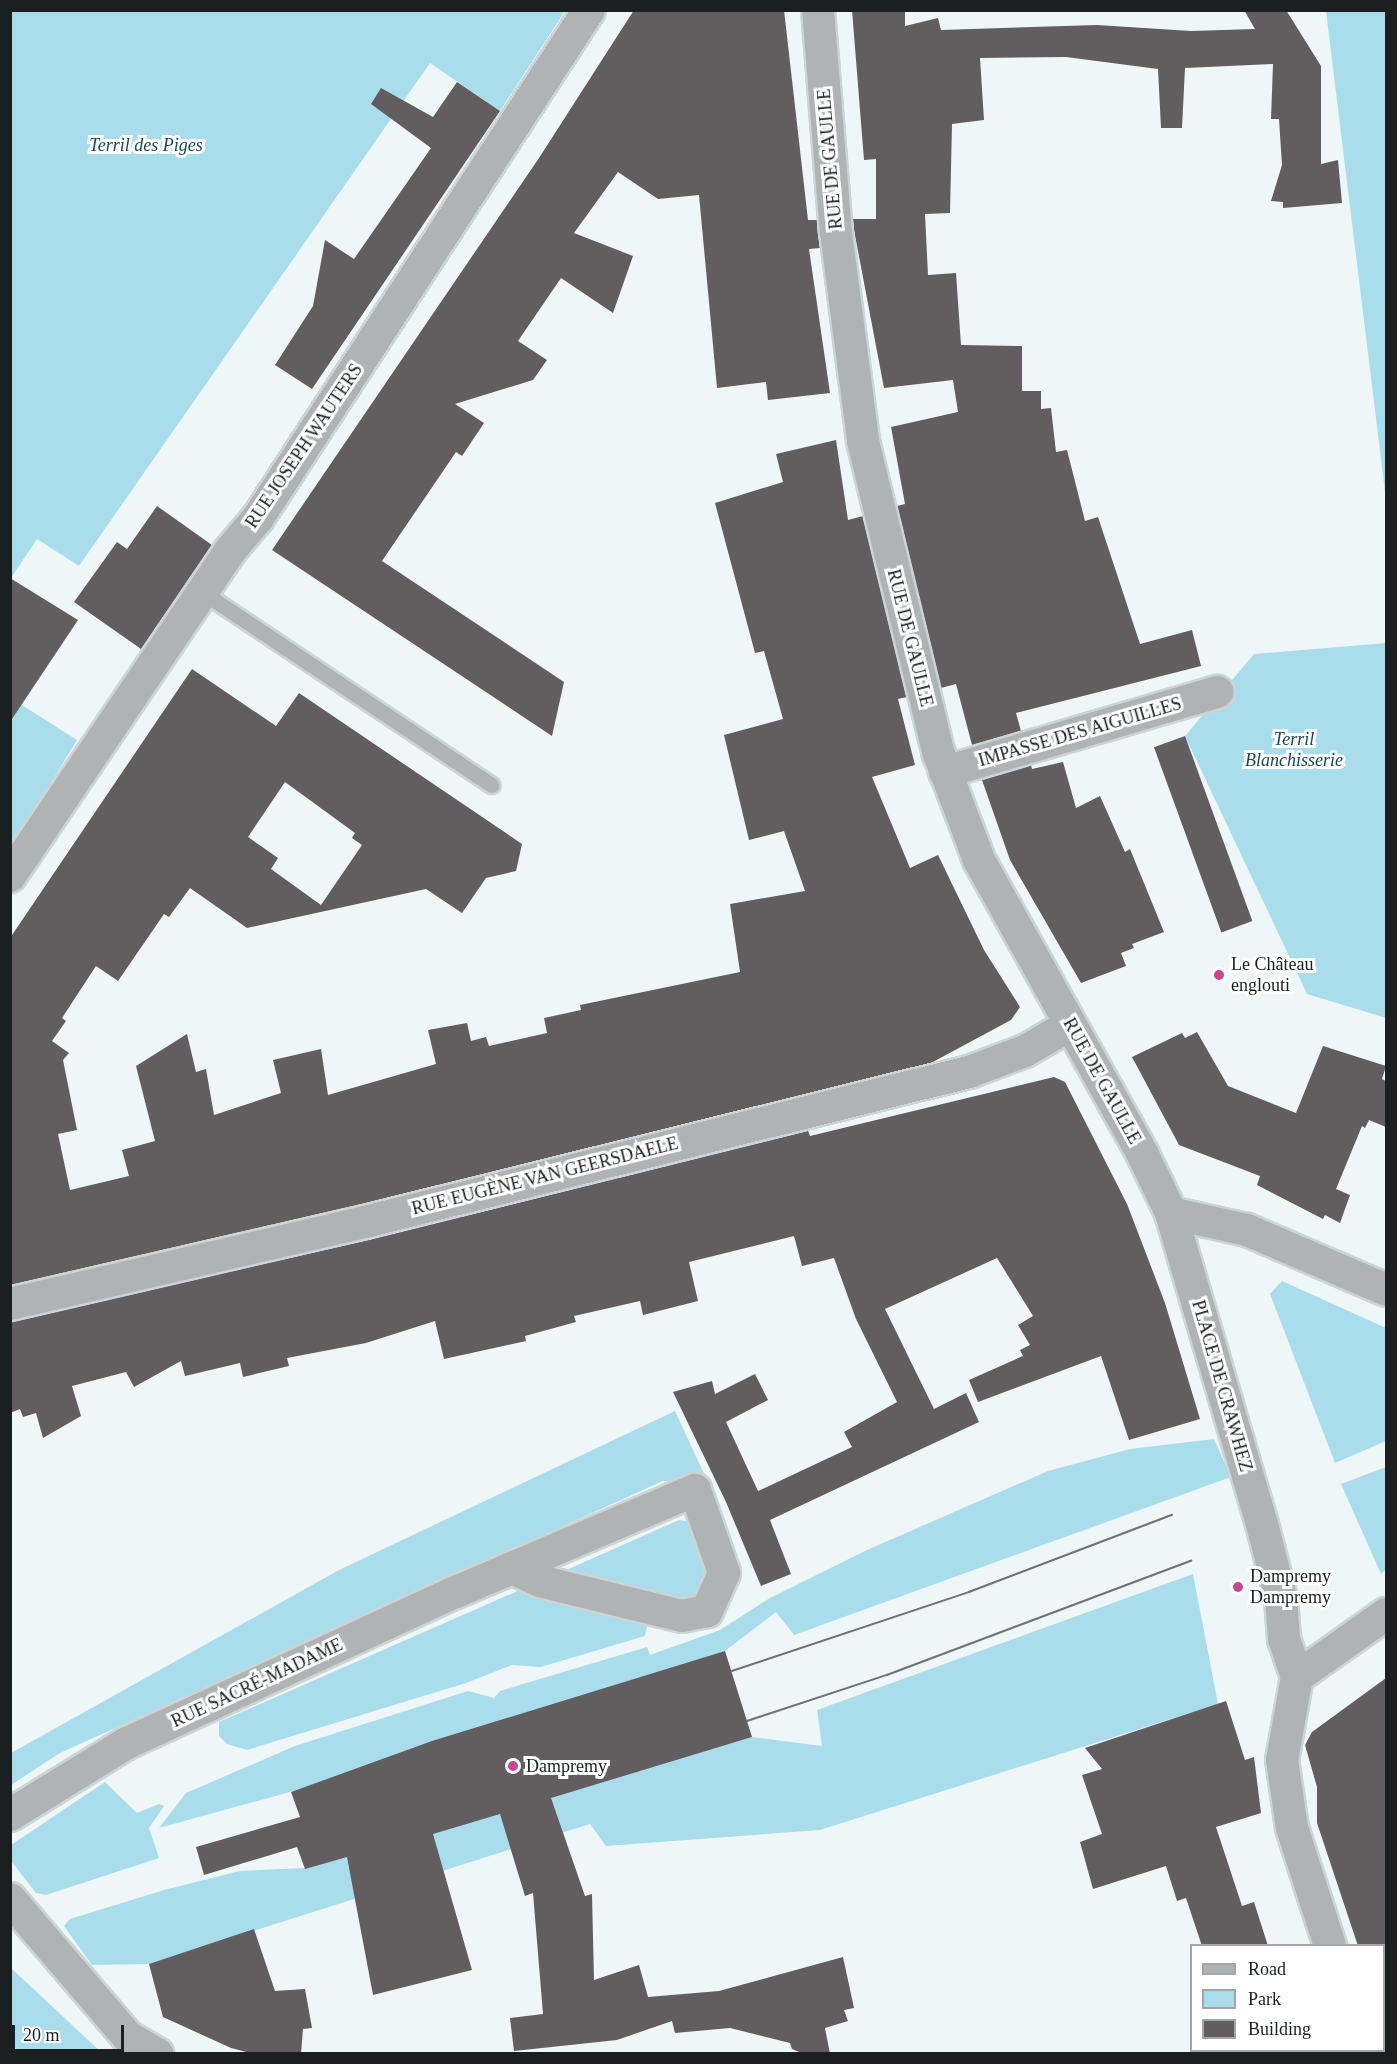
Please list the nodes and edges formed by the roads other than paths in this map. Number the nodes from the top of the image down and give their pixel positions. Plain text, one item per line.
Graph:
1 (589, 10) edge
2 (818, 10) edge
3 (202, 592) junction
4 (1217, 692) dead end
5 (945, 772) junction
6 (491, 785) dead end
7 (10, 876) edge
8 (1070, 1024) junction
9 (1171, 1213) junction
10 (1386, 1290) edge
11 (10, 1304) edge
12 (512, 1568) junction
13 (1386, 1614) edge
14 (1297, 1677) junction
15 (10, 1815) edge
16 (10, 1899) edge
17 (1329, 1944) edge
18 (157, 2054) edge

1 - 3 street, RUE JOSEPH WAUTERS
2 - 5 street, RUE DE GAULLE
3 - 6 lane
3 - 7 street, RUE JOSEPH WAUTERS
4 - 5 street, IMPASSE DES AIGUILLES
5 - 8 street, RUE DE GAULLE
8 - 9 street, RUE DE GAULLE
8 - 11 street, RUE EUGÈNE VAN GEERSDAELE
9 - 10 street
9 - 14 street, PLACE DE CRAWHEZ
12 - 12 street, RUE SACRÉ-MADAME
12 - 15 street, RUE SACRÉ-MADAME
13 - 14 street
14 - 17 street
16 - 18 street

